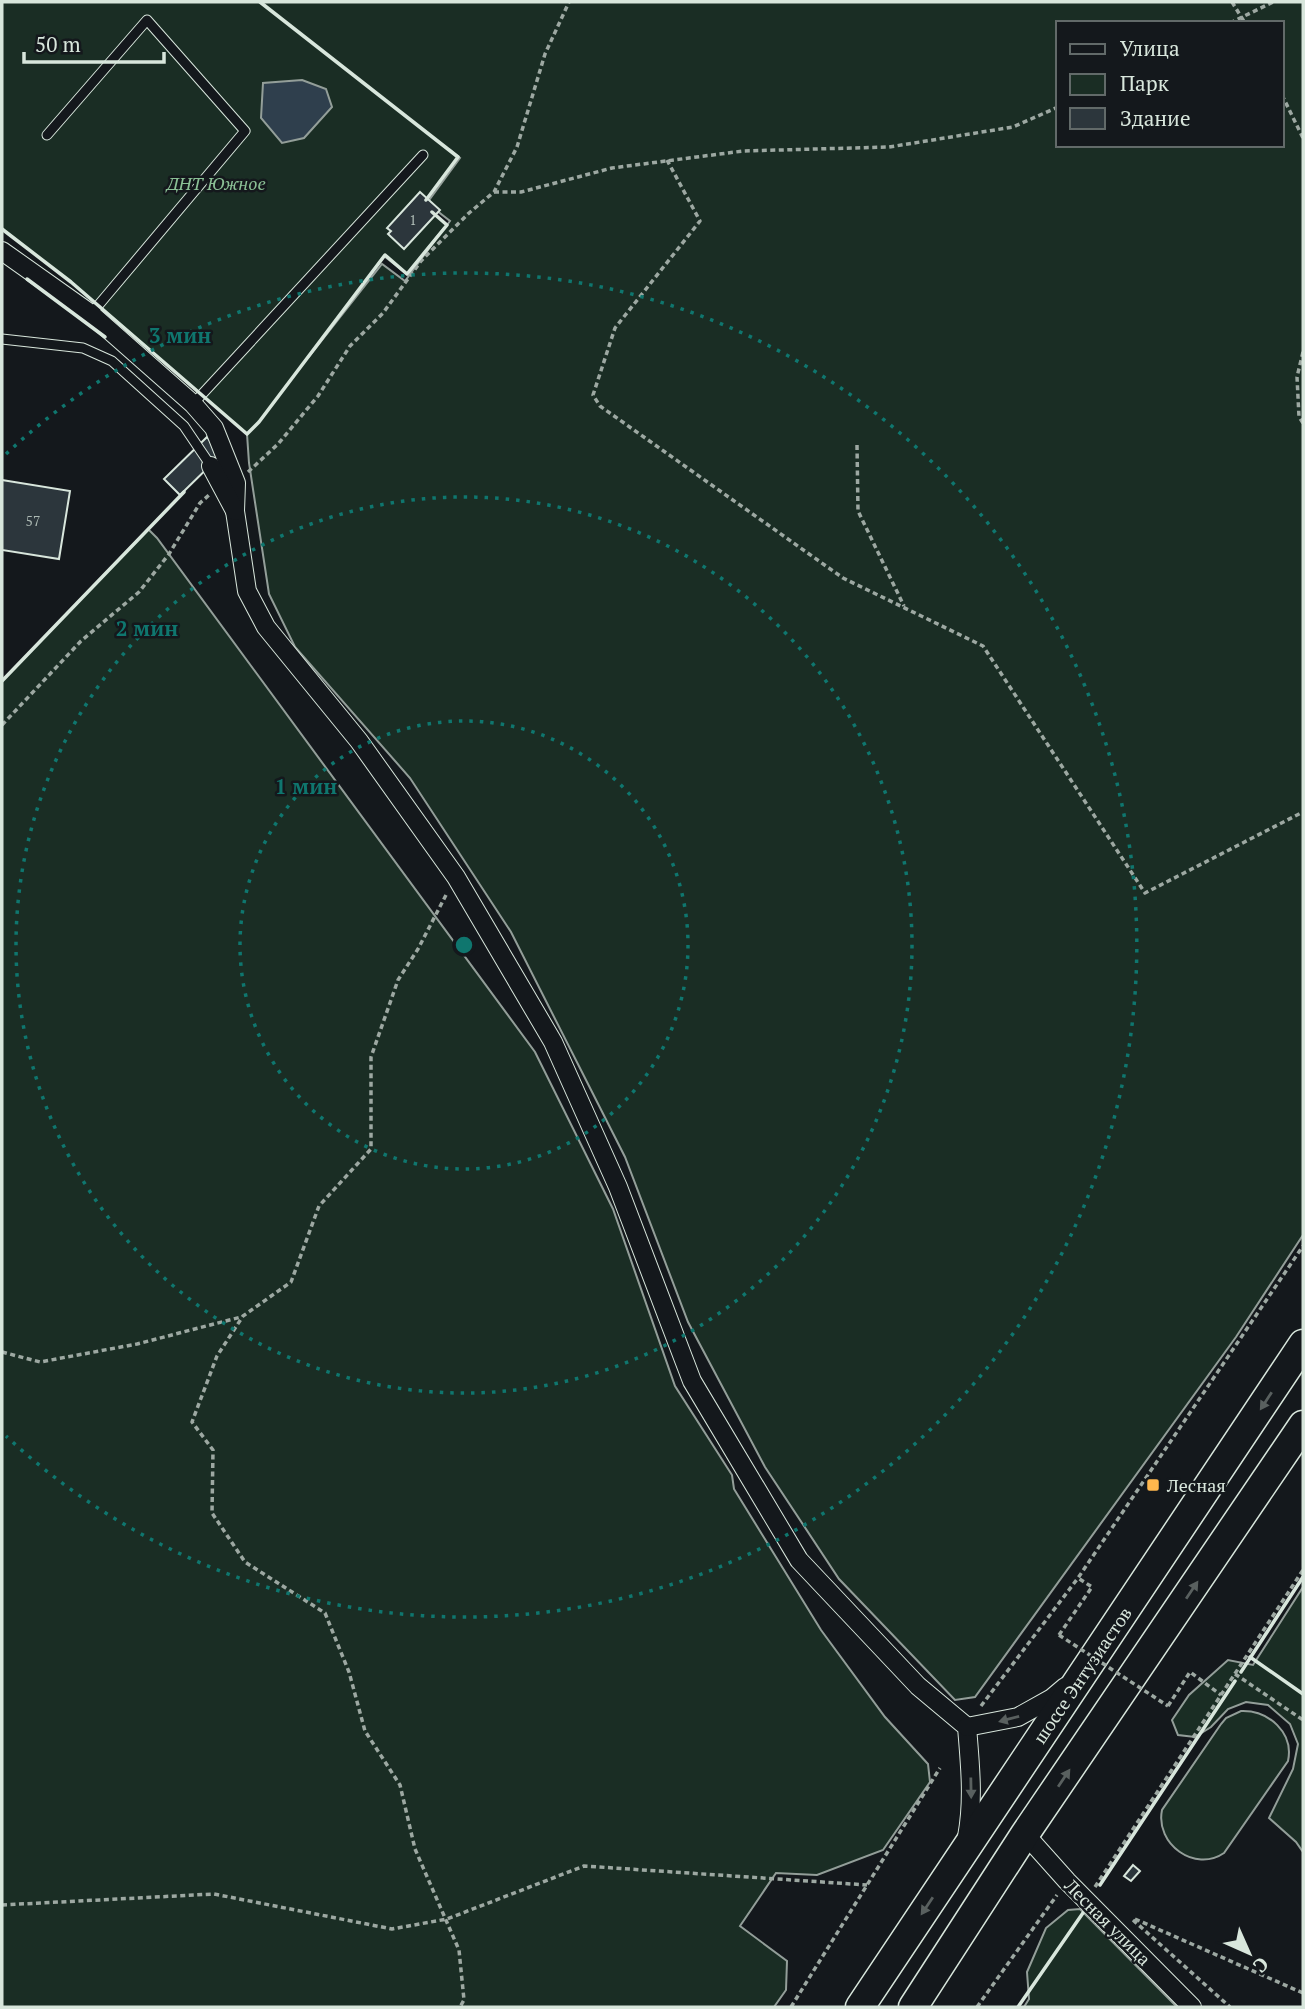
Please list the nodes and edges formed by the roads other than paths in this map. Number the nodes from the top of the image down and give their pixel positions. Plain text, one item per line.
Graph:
1 (47, 135) dead end
2 (423, 155) dead end
3 (2, 251) edge
4 (91, 313) junction
5 (2, 339) edge
6 (193, 404) junction
7 (211, 466) joint
8 (228, 483) junction
9 (1303, 1344) edge
10 (1303, 1425) edge
11 (1086, 1669) junction
12 (967, 1727) junction
13 (1026, 1835) junction
14 (965, 1849) junction
15 (860, 2007) edge
16 (913, 2007) edge
17 (1192, 2007) edge

1 - 4 lane
2 - 6 lane
3 - 4 street
4 - 6 street
5 - 7 lane
6 - 8 street
7 - 8 street
8 - 12 street
9 -> 11 highway, шоссе Энтузиастов
13 -> 10 highway
11 -> 12 street
11 - 14 highway, шоссе Энтузиастов
12 -> 14 street
13 - 16 highway
13 - 17 street, Лесная улица
14 -> 15 highway, шоссе Энтузиастов

